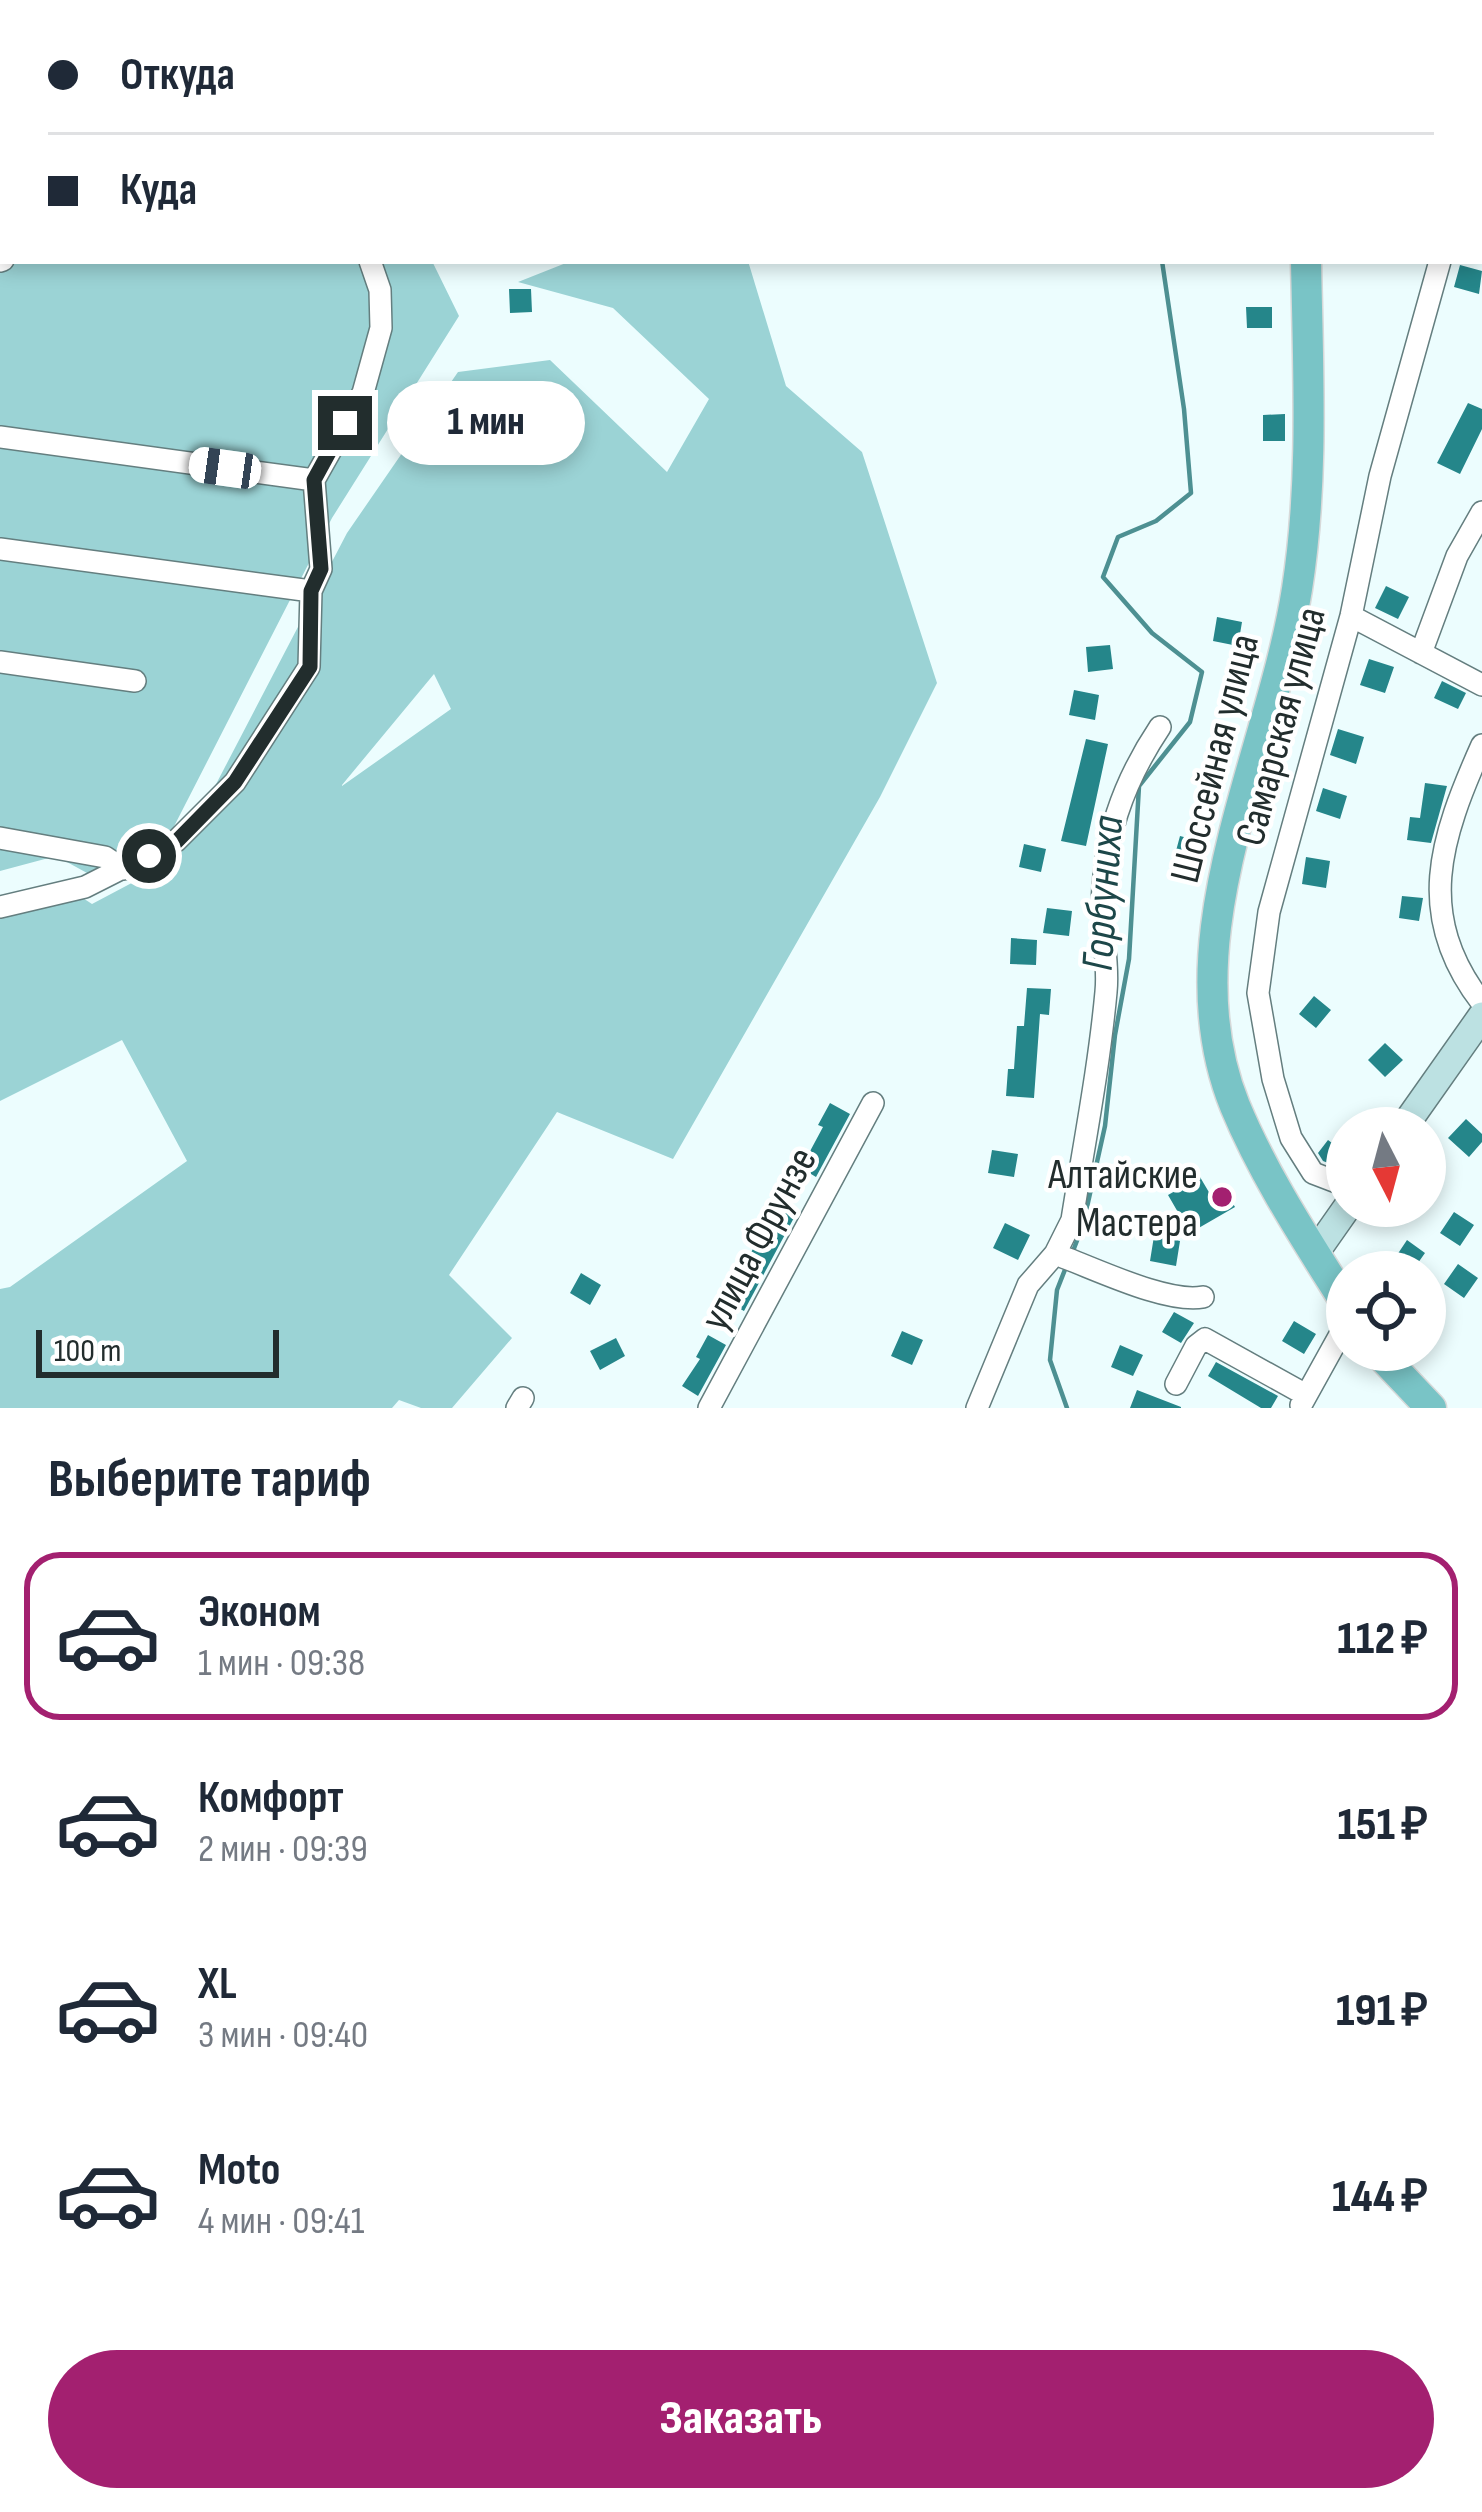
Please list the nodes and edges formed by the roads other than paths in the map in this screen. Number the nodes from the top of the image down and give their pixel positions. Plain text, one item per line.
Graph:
1 (371, 264) edge
2 (1306, 264) edge
3 (1439, 264) edge
4 (0, 437) edge
5 (314, 480) junction
6 (1482, 512) edge
7 (0, 549) edge
8 (311, 591) junction
9 (1351, 616) junction
10 (1421, 652) junction
11 (0, 662) edge
12 (135, 681) dead end
13 (1482, 686) edge
14 (1160, 727) dead end
15 (1482, 745) edge
16 (0, 838) edge
17 (123, 869) junction
18 (0, 907) edge
19 (1482, 1003) edge
20 (1482, 1016) edge
21 (873, 1103) dead end
22 (1418, 1107) edge
23 (1326, 1178) edge
24 (1333, 1227) edge
25 (1315, 1253) junction
26 (1055, 1254) junction
27 (1326, 1271) edge
28 (1203, 1297) dead end
29 (1326, 1360) edge
30 (1383, 1371) edge
31 (1394, 1371) edge
32 (1176, 1384) dead end
33 (1303, 1402) edge
34 (710, 1408) edge
35 (977, 1408) edge
36 (1401, 1408) edge
37 (1431, 1408) edge

1 - 5 street
2 - 25 main road, Шоссейная улица
3 - 9 street, Самарская улица
4 - 5 street
5 - 8 street
6 - 10 street
7 - 8 street
8 - 17 street
9 - 10 street
9 - 23 street, Самарская улица
10 - 13 street
11 - 12 street
14 - 26 street, Шоссейная улица
15 - 19 street
16 - 17 street
17 - 18 street
20 - 22 street
21 - 34 street, улица Фрунзе
24 - 25 street
25 - 27 main road, Шоссейная улица
26 - 28 street
26 - 35 street, Шоссейная улица
29 - 33 street
30 - 36 main road
31 - 37 main road
32 - 33 street

